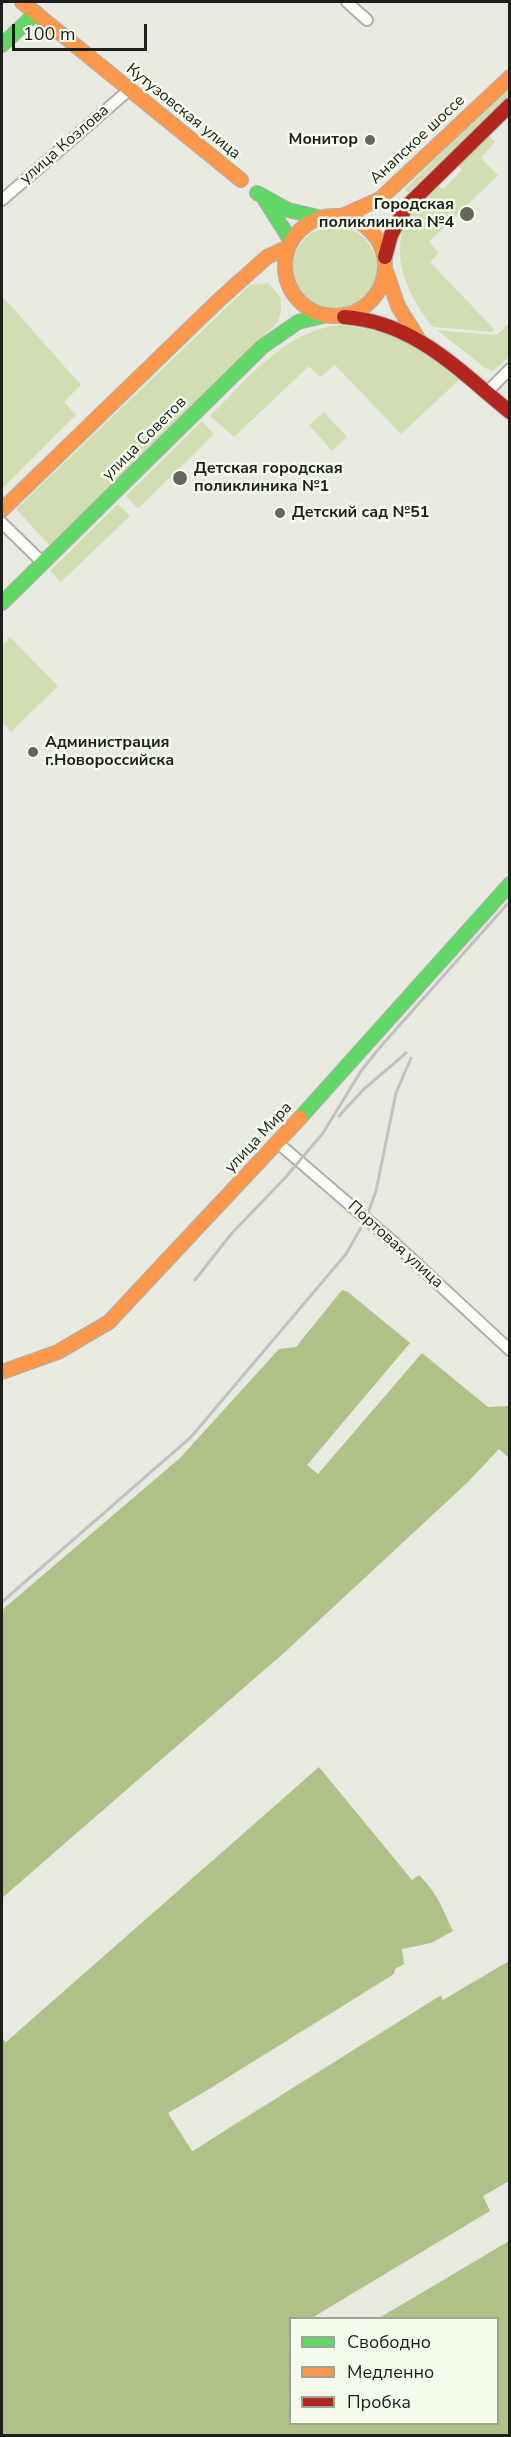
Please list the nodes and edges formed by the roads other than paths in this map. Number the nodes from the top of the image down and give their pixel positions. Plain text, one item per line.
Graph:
1 (22, 2) edge
2 (347, 2) edge
3 (36, 13) junction
4 (367, 20) dead end
5 (2, 45) edge
6 (510, 77) edge
7 (129, 90) junction
8 (510, 105) edge
9 (241, 180) dead end
10 (2, 200) edge
11 (342, 216) junction
12 (322, 218) junction
13 (290, 244) junction
14 (385, 263) junction
15 (323, 316) junction
16 (339, 317) junction
17 (418, 339) junction
18 (510, 369) edge
19 (486, 393) junction
20 (510, 412) edge
21 (2, 510) edge
22 (2, 523) edge
23 (42, 562) junction
24 (2, 603) edge
25 (510, 884) edge
26 (278, 1143) junction
27 (510, 1350) edge
28 (2, 1372) edge

1 - 3 main road, Кутузовская улица
2 - 4 street
3 - 5 main road
3 - 7 main road, Кутузовская улица
6 - 11 main road, Анапское шоссе
7 - 9 main road, Кутузовская улица
7 - 10 street, улица Козлова
8 - 14 main road
11 - 12 main road
11 - 14 main road
12 - 13 main road
12 - 13 main road
13 - 15 main road
13 - 21 main road
14 - 16 main road
14 - 17 main road
15 - 16 main road
15 - 23 main road, улица Советов
16 - 17 main road
17 - 19 main road
18 - 19 street
19 - 20 main road
22 - 23 street
23 - 24 main road, улица Советов
25 - 26 main road, улица Мира
26 - 27 street, Портовая улица
26 - 28 main road, улица Мира

